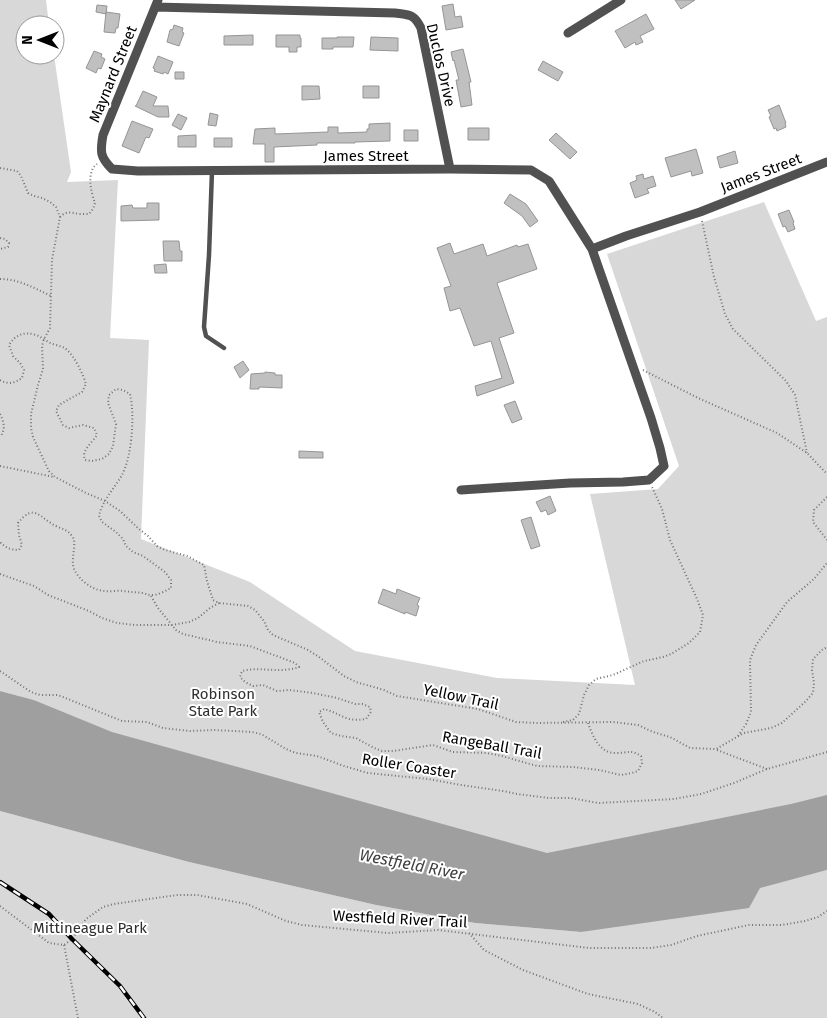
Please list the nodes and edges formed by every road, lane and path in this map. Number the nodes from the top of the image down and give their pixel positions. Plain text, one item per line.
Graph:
1 (621, 0) edge
2 (157, 4) edge
3 (568, 33) dead end
4 (104, 160) junction
5 (827, 162) edge
6 (0, 168) edge
7 (450, 169) junction
8 (212, 171) junction
9 (700, 212) junction
10 (60, 217) junction
11 (0, 238) edge
12 (0, 249) edge
13 (592, 249) junction
14 (0, 280) edge
15 (51, 296) junction
16 (44, 339) junction
17 (224, 348) dead end
18 (633, 364) junction
19 (0, 380) edge
20 (0, 414) edge
21 (0, 437) edge
22 (807, 453) junction
23 (0, 466) edge
24 (827, 474) edge
25 (55, 477) junction
26 (649, 480) junction
27 (461, 490) dead end
28 (827, 498) edge
29 (105, 501) junction
30 (827, 540) edge
31 (0, 542) edge
32 (827, 564) edge
33 (0, 574) edge
34 (150, 596) junction
35 (219, 603) junction
36 (172, 625) junction
37 (827, 647) edge
38 (0, 671) edge
39 (588, 723) junction
40 (558, 724) junction
41 (738, 737) junction
42 (716, 750) junction
43 (827, 752) edge
44 (767, 769) junction
45 (0, 906) edge
46 (827, 911) edge
47 (469, 933) junction
48 (64, 945) junction
49 (78, 1018) edge
50 (663, 1018) edge

1 - 3 street
2 - 4 street, Maynard Street
2 - 7 street, Duclos Drive
4 - 8 street, James Street
4 - 10 path
5 - 9 street, James Street
6 - 10 path
7 - 8 street, James Street
7 - 13 street, James Street
8 - 17 lane
9 - 13 street, James Street
9 - 22 path
10 - 15 path
11 - 12 path
13 - 18 street, James Street
14 - 15 path
15 - 16 path
16 - 19 path
16 - 25 path
16 - 29 path
18 - 22 path
18 - 26 street, James Street
20 - 21 path
22 - 24 path
23 - 25 path
25 - 29 path
26 - 27 street
26 - 40 path
28 - 30 path
29 - 34 path
29 - 35 path
31 - 34 path
32 - 41 path
33 - 36 path
34 - 36 path, RangeBall Trail
35 - 36 path
35 - 40 path, Yellow Trail
36 - 39 path, RangeBall Trail
37 - 41 path
38 - 44 path, Roller Coaster
39 - 40 path, Yellow Trail
39 - 42 path, Yellow Trail
41 - 42 path
42 - 44 path, Yellow Trail
43 - 44 path, Roller Coaster
45 - 48 path
46 - 47 path, Westfield River Trail
47 - 48 path, Westfield River Trail
47 - 50 path
48 - 49 path

